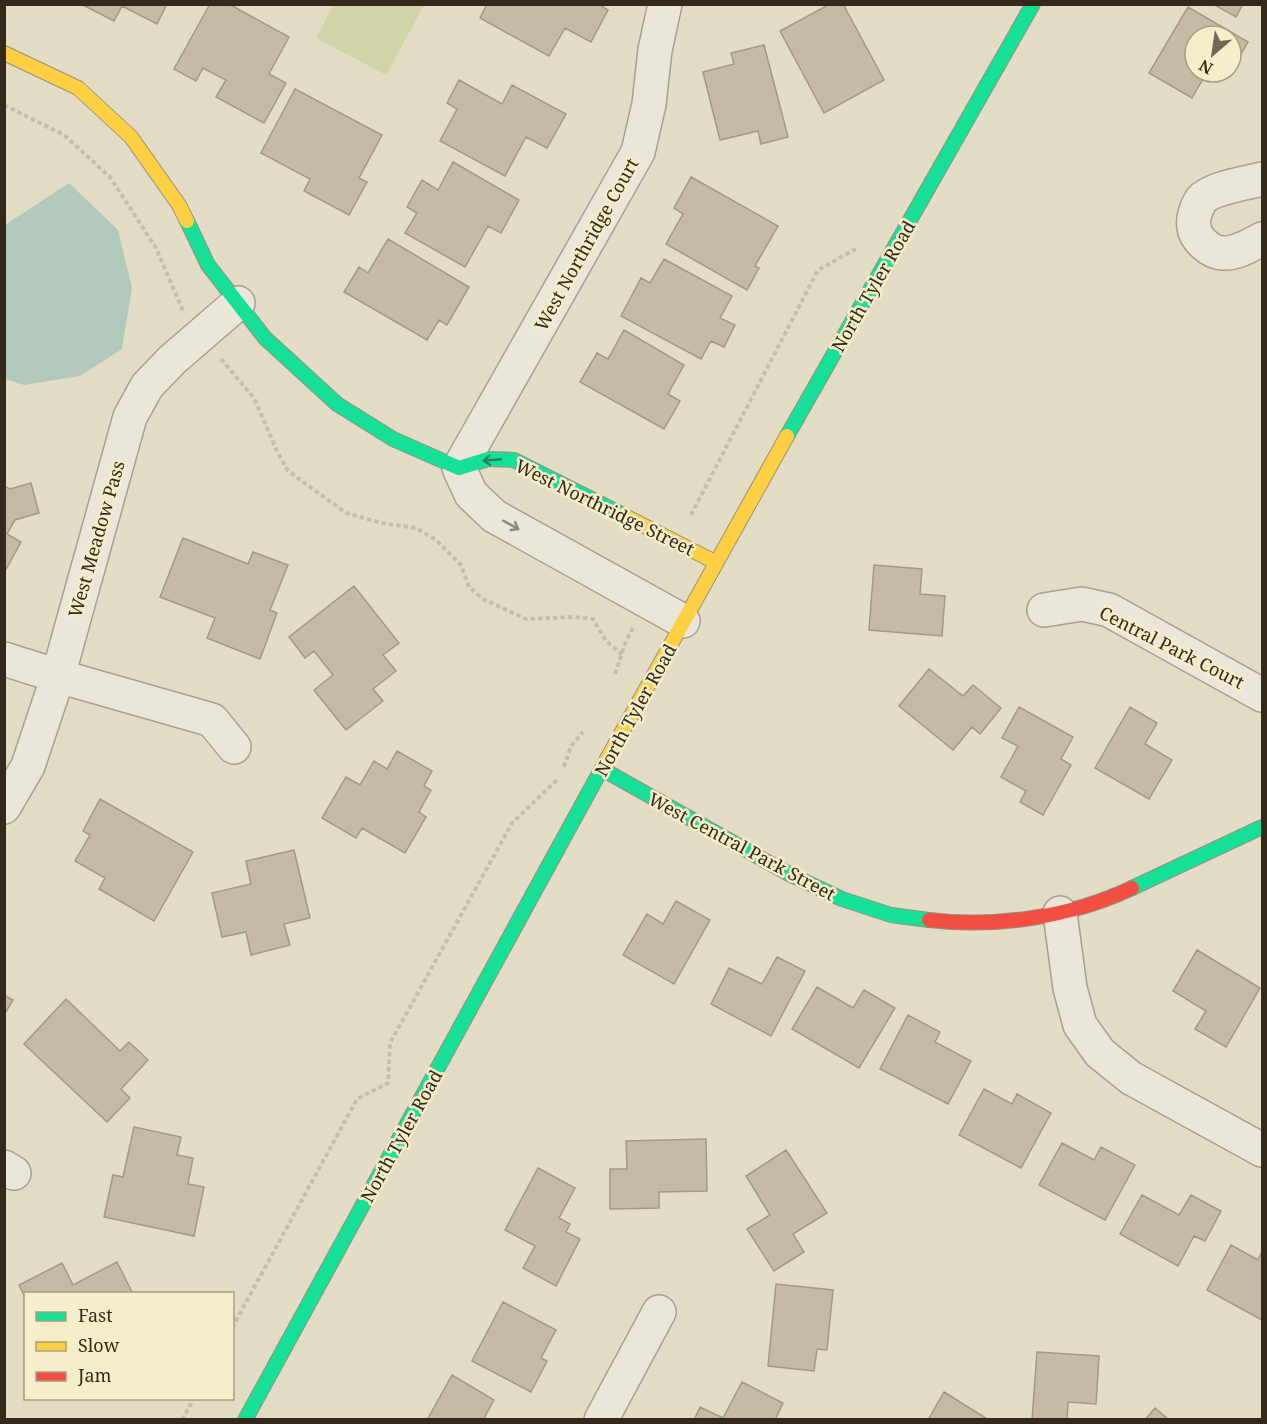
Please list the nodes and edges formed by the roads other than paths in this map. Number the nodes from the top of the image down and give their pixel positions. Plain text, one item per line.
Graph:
1 (665, 4) edge
2 (1033, 4) edge
3 (4, 53) edge
4 (1263, 179) edge
5 (1263, 239) edge
6 (238, 303) junction
7 (459, 468) junction
8 (715, 562) junction
9 (1044, 610) dead end
10 (683, 621) junction
11 (4, 659) edge
12 (58, 676) junction
13 (1263, 695) edge
14 (234, 747) dead end
15 (602, 769) junction
16 (4, 807) edge
17 (1263, 827) edge
18 (1060, 913) junction
19 (1263, 1150) edge
20 (659, 1312) dead end
21 (245, 1419) edge
22 (601, 1419) edge

1 - 7 street, West Northridge Court
2 - 8 street, North Tyler Road
3 - 6 street
4 - 5 street
6 - 7 street
6 - 12 street, West Meadow Pass
8 -> 7 street, West Northridge Street
7 -> 10 street
8 - 10 street, North Tyler Road
9 - 13 street, Central Park Court
10 - 15 street, North Tyler Road
11 - 12 street
12 - 14 street
12 - 16 street, West Meadow Pass
15 - 18 street, West Central Park Street
15 - 21 street, North Tyler Road
17 - 18 street, West Central Park Street
18 - 19 street
20 - 22 street

